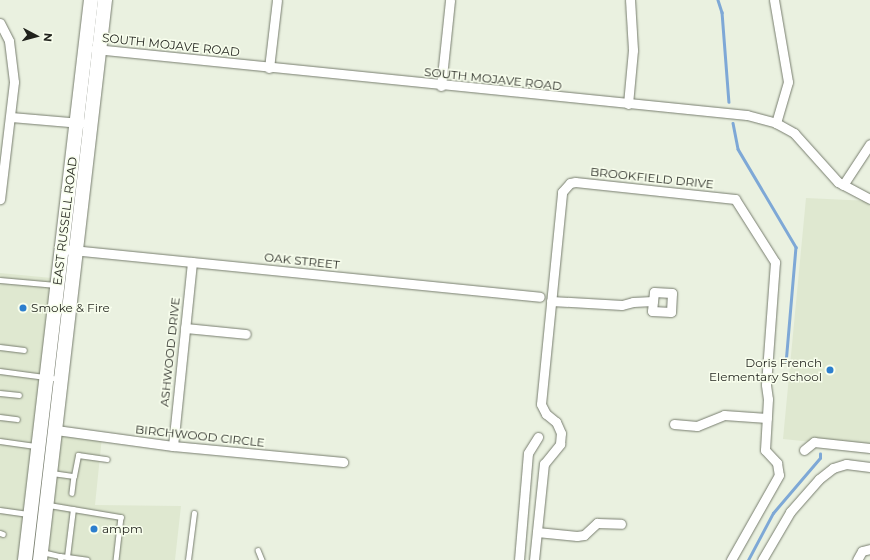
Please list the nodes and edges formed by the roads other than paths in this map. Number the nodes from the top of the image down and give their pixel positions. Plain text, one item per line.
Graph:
1 (91, 0) edge
2 (105, 0) edge
3 (277, 0) edge
4 (450, 0) edge
5 (630, 0) edge
6 (774, 0) edge
7 (0, 23) edge
8 (85, 48) junction
9 (99, 50) junction
10 (269, 68) junction
11 (441, 86) junction
12 (628, 104) junction
13 (10, 117) junction
14 (77, 123) junction
15 (91, 124) junction
16 (776, 124) junction
17 (870, 144) edge
18 (843, 185) junction
19 (0, 199) edge
20 (870, 199) edge
21 (62, 249) junction
22 (76, 250) junction
23 (192, 262) junction
24 (0, 280) edge
25 (58, 285) junction
26 (72, 287) junction
27 (540, 296) dead end
28 (551, 300) junction
29 (653, 301) dead end
30 (185, 328) junction
31 (246, 334) dead end
32 (0, 347) edge
33 (24, 350) dead end
34 (0, 371) edge
35 (47, 377) junction
36 (61, 379) junction
37 (0, 393) edge
38 (19, 395) dead end
39 (0, 417) edge
40 (767, 418) junction
41 (16, 419) dead end
42 (674, 424) dead end
43 (56, 430) junction
44 (538, 437) dead end
45 (0, 442) edge
46 (38, 446) junction
47 (173, 446) junction
48 (870, 448) edge
49 (804, 450) dead end
50 (107, 459) dead end
51 (343, 462) dead end
52 (870, 467) edge
53 (50, 472) junction
54 (74, 476) junction
55 (72, 493) dead end
56 (47, 505) junction
57 (73, 509) junction
58 (0, 510) edge
59 (194, 513) dead end
60 (30, 514) junction
61 (621, 524) dead end
62 (537, 532) junction
63 (870, 548) edge
64 (258, 550) dead end
65 (41, 556) edge
66 (67, 557) junction
67 (60, 558) edge
68 (24, 560) edge
69 (87, 560) edge
70 (116, 560) edge
71 (188, 560) edge
72 (262, 560) edge
73 (519, 560) edge
74 (534, 560) edge
75 (731, 560) edge
76 (762, 560) edge
77 (857, 560) edge

1 - 8 main road, EAST RUSSELL ROAD
2 - 9 main road, EAST RUSSELL ROAD
3 - 10 street
4 - 11 street
5 - 12 street
6 - 16 street
7 - 13 street
8 - 9 street, SOUTH MOJAVE ROAD
8 - 14 main road, EAST RUSSELL ROAD
9 - 10 street, SOUTH MOJAVE ROAD
9 - 15 main road, EAST RUSSELL ROAD
10 - 11 street, SOUTH MOJAVE ROAD
11 - 12 street, SOUTH MOJAVE ROAD
12 - 16 street, SOUTH MOJAVE ROAD
13 - 14 street
13 - 19 street
14 - 15 street
14 - 21 main road, EAST RUSSELL ROAD
15 - 22 main road, EAST RUSSELL ROAD
16 - 18 street, SOUTH MOJAVE ROAD
17 - 18 street
18 - 20 street, SOUTH MOJAVE ROAD
21 - 22 street, OAK STREET
21 - 25 main road, EAST RUSSELL ROAD
22 - 23 street, OAK STREET
22 - 26 main road, EAST RUSSELL ROAD
23 - 27 street, OAK STREET
23 - 30 street, ASHWOOD DRIVE
24 - 25 lane
25 - 26 lane
25 - 35 main road, EAST RUSSELL ROAD
26 - 36 main road, EAST RUSSELL ROAD
28 - 29 street
28 - 40 street, BROOKFIELD DRIVE
28 - 62 street, BROOKFIELD DRIVE
30 - 31 street
30 - 47 street, ASHWOOD DRIVE
32 - 33 lane
34 - 35 lane
35 - 36 lane
35 - 46 main road, EAST RUSSELL ROAD
36 - 43 main road, EAST RUSSELL ROAD
37 - 38 lane
39 - 41 lane
40 - 42 street
40 - 75 street, BROOKFIELD DRIVE
43 - 47 street, BIRCHWOOD CIRCLE
43 - 53 main road, EAST RUSSELL ROAD
44 - 73 street
45 - 46 lane
46 - 60 main road, EAST RUSSELL ROAD
47 - 51 street, BIRCHWOOD CIRCLE
48 - 49 street
50 - 54 lane
52 - 76 street
53 - 54 lane
53 - 56 main road, EAST RUSSELL ROAD
54 - 55 lane
56 - 57 lane
56 - 65 main road, EAST RUSSELL ROAD
57 - 66 lane
57 - 70 lane
58 - 60 lane
59 - 71 lane
60 - 68 main road, EAST RUSSELL ROAD
61 - 62 street
62 - 74 street, BROOKFIELD DRIVE
63 - 77 street
64 - 72 lane
65 - 67 lane
66 - 67 lane
66 - 69 lane

